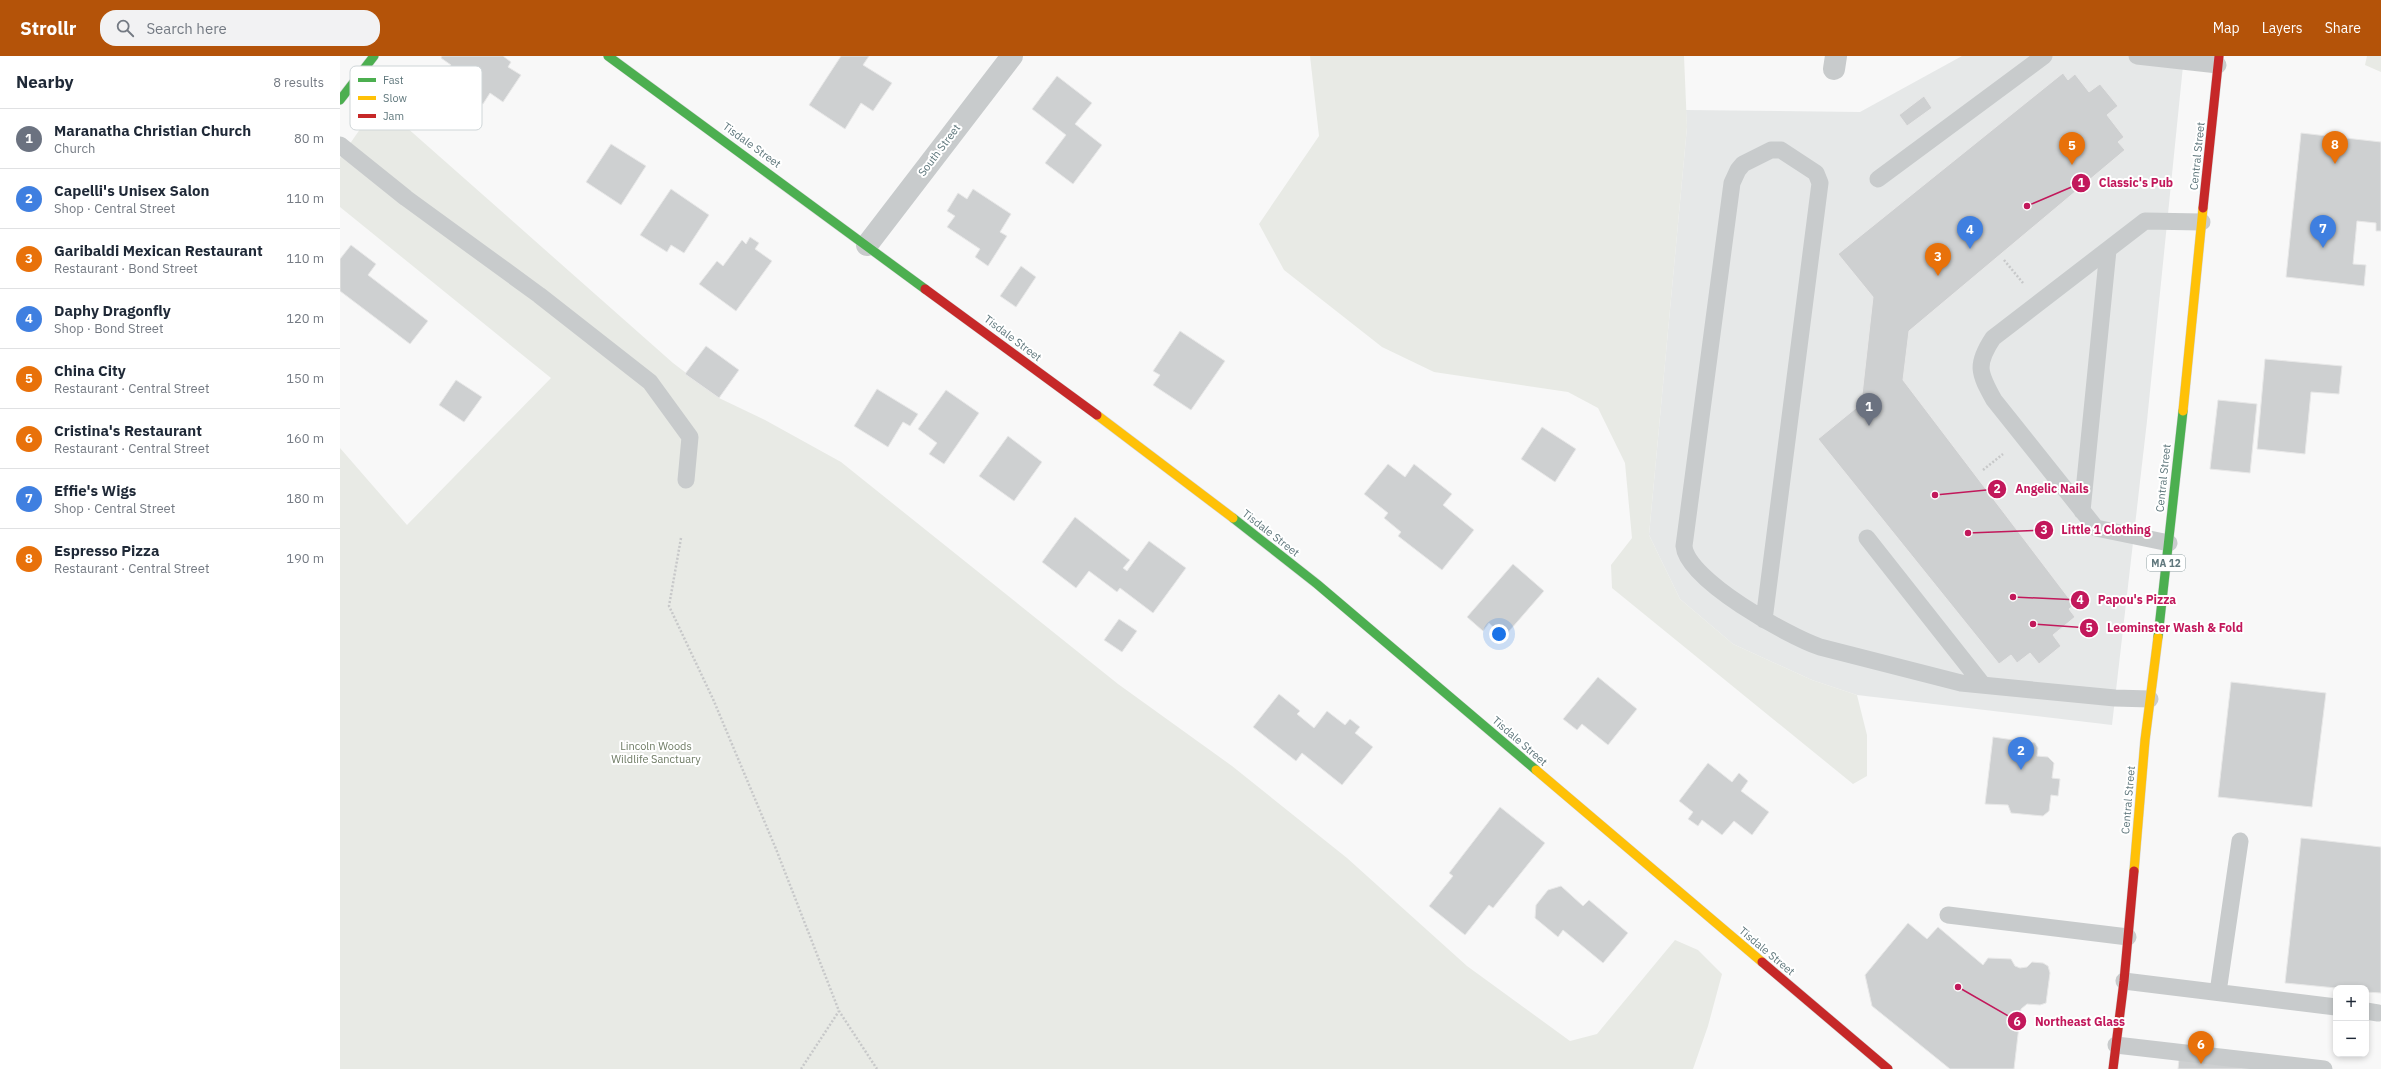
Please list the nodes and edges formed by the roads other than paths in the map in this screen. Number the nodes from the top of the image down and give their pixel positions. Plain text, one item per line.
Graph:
1 (374, 56) edge
2 (608, 56) edge
3 (1012, 56) edge
4 (2044, 56) edge
5 (2138, 56) edge
6 (2219, 60) edge
7 (366, 66) edge
8 (350, 87) edge
9 (340, 100) edge
10 (340, 145) edge
11 (1878, 179) dead end
12 (2202, 222) junction
13 (867, 245) junction
14 (2108, 250) junction
15 (686, 480) dead end
16 (2082, 511) junction
17 (1867, 538) dead end
18 (2168, 543) junction
19 (1764, 620) junction
20 (1983, 685) junction
21 (2150, 699) junction
22 (2240, 840) dead end
23 (1948, 916) dead end
24 (2128, 937) junction
25 (2124, 981) junction
26 (2218, 992) junction
27 (2333, 1007) edge
28 (2116, 1045) junction
29 (1888, 1069) edge
30 (2113, 1069) edge
31 (2324, 1069) edge

1 - 7 street
2 - 13 street, Tisdale Street
3 - 13 street, South Street
4 - 11 lane
5 - 6 lane
6 - 12 street, Central Street / MA 12
8 - 9 street
10 - 15 lane
12 - 14 lane
12 - 18 street, Central Street / MA 12
13 - 29 street, Tisdale Street
14 - 16 lane
14 - 16 lane
16 - 18 lane
17 - 20 lane
18 - 21 street, Central Street / MA 12
19 - 19 lane
19 - 20 lane
20 - 21 lane
21 - 24 street, Central Street / MA 12
22 - 26 lane
23 - 24 lane
24 - 25 street, Central Street / MA 12
25 - 26 lane
25 - 28 street, Central Street / MA 12
26 - 27 lane
28 - 30 street, Central Street / MA 12
28 - 31 lane

